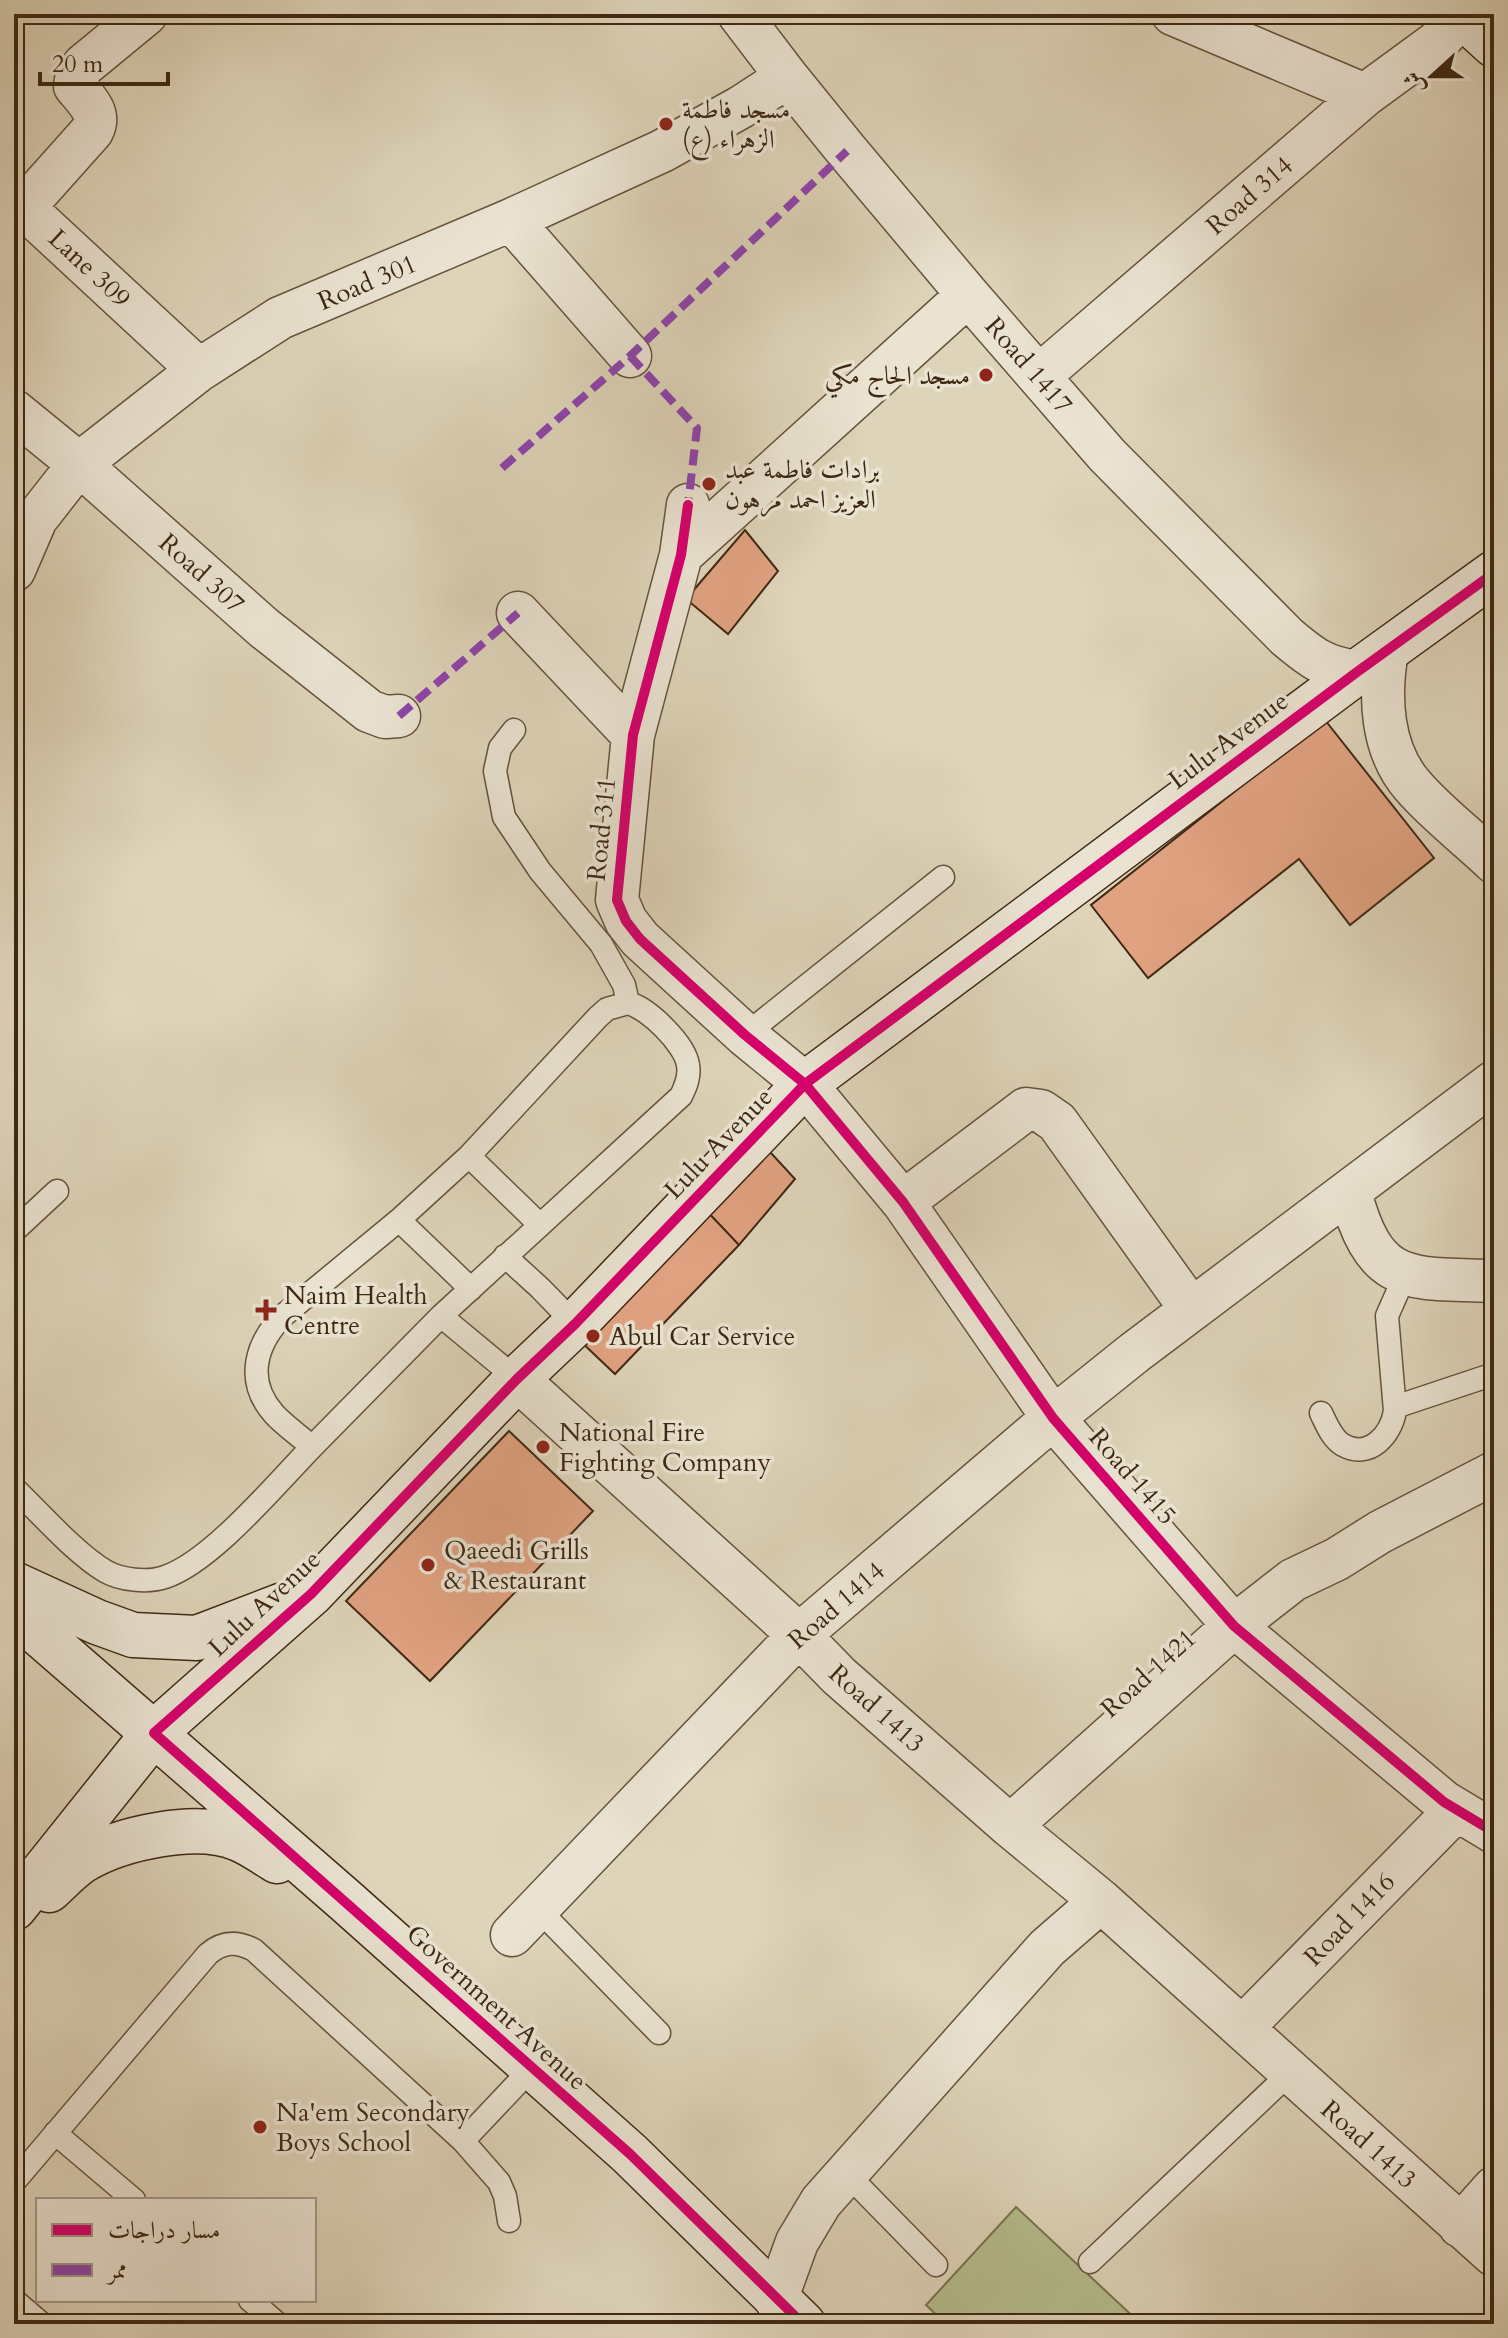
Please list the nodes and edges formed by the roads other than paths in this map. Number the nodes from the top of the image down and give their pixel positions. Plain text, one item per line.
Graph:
1 (146, 14) edge
2 (739, 14) edge
3 (1177, 15) edge
4 (1472, 25) edge
5 (787, 77) junction
6 (1365, 95) junction
7 (511, 220) junction
8 (968, 295) junction
9 (630, 356) dead end
10 (199, 370) junction
11 (1039, 376) junction
12 (14, 411) edge
13 (79, 464) junction
14 (688, 505) dead end
15 (681, 555) junction
16 (14, 570) edge
17 (1494, 573) edge
18 (518, 613) dead end
19 (1372, 662) junction
20 (399, 716) dead end
21 (514, 730) dead end
22 (633, 735) junction
23 (1494, 862) edge
24 (943, 877) dead end
25 (628, 1003) junction
26 (745, 1035) junction
27 (1494, 1082) edge
28 (805, 1084) junction
29 (469, 1156) junction
30 (57, 1191) dead end
31 (1350, 1192) junction
32 (903, 1202) junction
33 (399, 1220) junction
34 (539, 1224) junction
35 (14, 1231) edge
36 (505, 1256) junction
37 (1405, 1275) junction
38 (1494, 1281) edge
39 (471, 1289) junction
40 (1191, 1309) junction
41 (441, 1316) junction
42 (575, 1324) junction
43 (1494, 1374) edge
44 (517, 1379) junction
45 (1395, 1407) junction
46 (1321, 1413) dead end
47 (1053, 1418) junction
48 (312, 1447) junction
49 (1494, 1473) edge
50 (14, 1488) edge
51 (14, 1584) edge
52 (311, 1594) junction
53 (14, 1612) edge
54 (1234, 1626) junction
55 (799, 1635) junction
56 (154, 1733) junction
57 (1455, 1811) junction
58 (1010, 1826) junction
59 (1494, 1832) edge
60 (346, 1901) junction
61 (1101, 1901) junction
62 (14, 1908) edge
63 (14, 1921) edge
64 (524, 1922) joint
65 (1242, 2028) junction
66 (659, 2033) dead end
67 (532, 2068) junction
68 (1290, 2073) junction
69 (55, 2133) junction
70 (463, 2141) junction
71 (847, 2174) junction
72 (14, 2182) edge
73 (1494, 2188) edge
74 (132, 2198) edge
75 (509, 2221) dead end
76 (1460, 2226) junction
77 (1494, 2255) edge
78 (1090, 2262) dead end
79 (936, 2265) dead end
80 (14, 2300) edge
81 (252, 2302) edge
82 (790, 2312) edge
83 (42, 2324) edge
84 (278, 2324) edge

1 - 10 street, Lane 309
2 - 5 street, Road 1417
3 - 6 street
4 - 6 street, Road 314
5 - 7 street, Road 301
5 - 8 street, Road 1417
6 - 11 street, Road 314
7 - 9 street
7 - 10 street, Road 301
8 - 11 street, Road 1417
8 - 15 street
10 - 13 street, Road 301
11 - 19 street, Road 1417
12 - 13 street, Road 307
13 - 16 street, Road 301
13 - 20 street, Road 307
14 - 15 street, Road 311
15 - 22 street, Road 311
17 - 19 street, Lulu Avenue
18 - 22 street
19 - 23 street
19 - 28 street, Lulu Avenue
21 - 25 lane
22 - 26 street, Road 311
24 - 26 lane
25 - 29 lane
25 - 34 lane
26 - 28 street, Road 311
27 - 31 street, Road 1414
28 - 32 street, Road 1415
28 - 42 street, Lulu Avenue
29 - 33 lane
29 - 34 lane
30 - 35 lane
31 - 37 street
31 - 40 street, Road 1414
32 - 40 street
32 - 47 street, Road 1415
33 - 39 lane
33 - 48 lane
34 - 36 lane
36 - 39 lane
36 - 42 lane
37 - 38 street
37 - 45 lane
39 - 41 lane
40 - 47 street, Road 1414
41 - 44 lane
41 - 48 lane
42 - 44 street, Lulu Avenue
43 - 45 lane
44 - 52 street, Lulu Avenue
44 - 55 street, Road 1413
45 - 46 lane
47 - 54 street, Road 1415
47 - 55 street, Road 1414
48 - 50 lane
49 - 54 street, Road 1421
51 - 52 street
52 - 56 street, Lulu Avenue
53 - 56 street, Government Avenue
54 - 57 street, Road 1415
54 - 58 street, Road 1421
55 - 58 street, Road 1413
55 - 64 street, Road 1414
56 - 60 street, Government Avenue
56 - 62 street, Lulu Avenue
57 - 59 street, Road 1415
57 - 65 street, Road 1416
58 - 61 street, Road 1413
60 - 63 street
60 - 67 street, Government Avenue
61 - 65 street, Road 1413
61 - 71 street
64 - 66 lane
65 - 68 street, Road 1413
67 - 70 lane
67 - 82 street, Government Avenue
68 - 76 street, Road 1413
68 - 78 lane
69 - 70 lane
69 - 72 lane
69 - 74 lane
70 - 75 lane
71 - 79 lane
71 - 82 street
73 - 76 street
76 - 77 street, Road 1413
80 - 83 lane
81 - 84 lane

